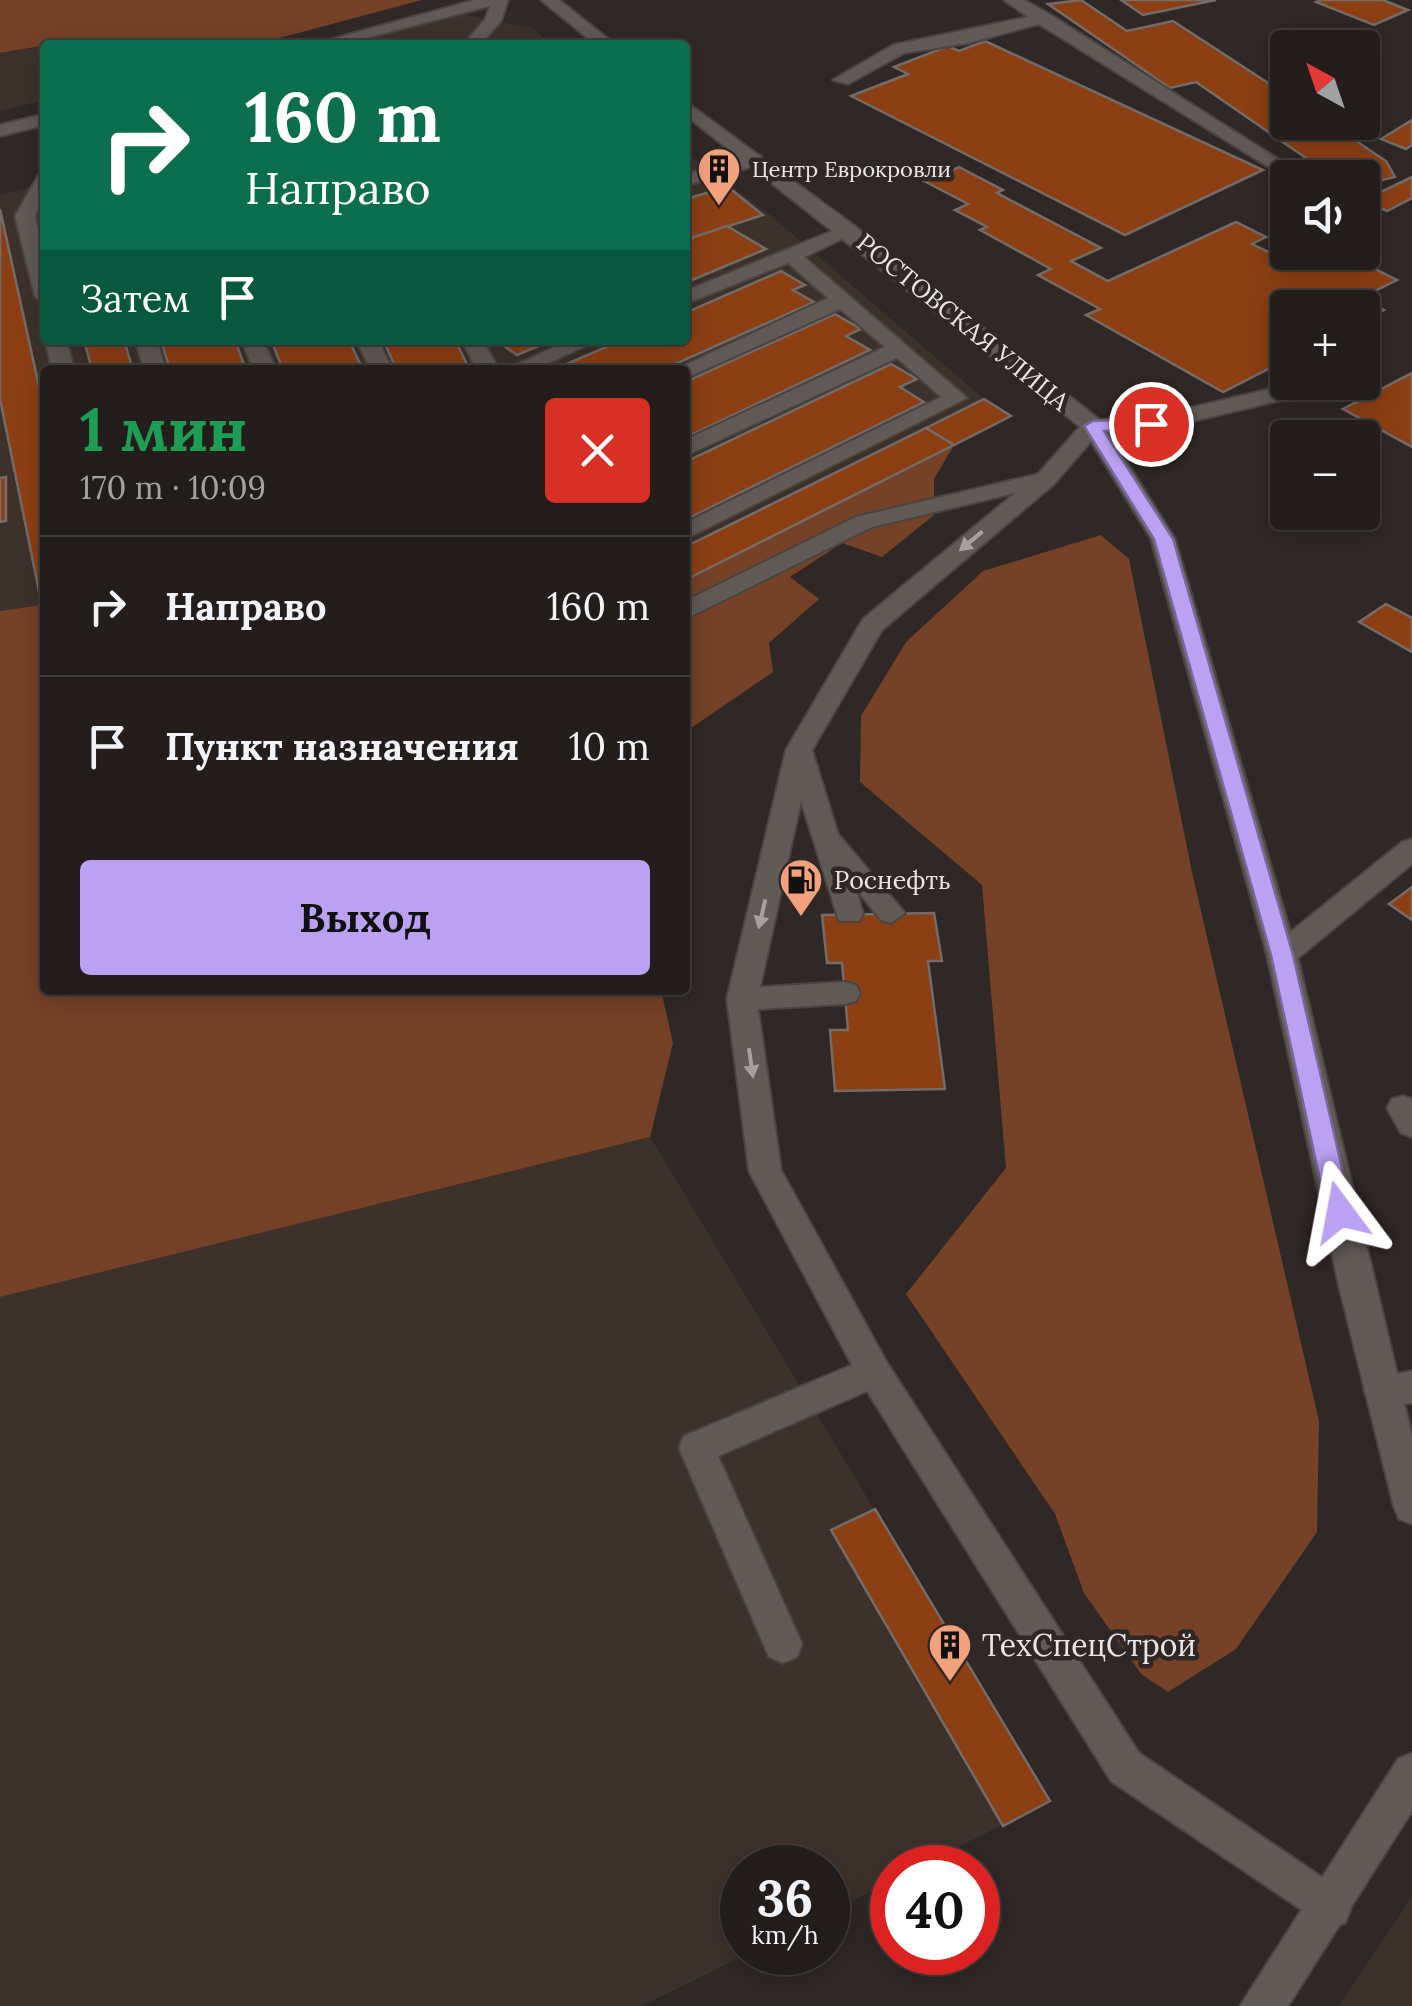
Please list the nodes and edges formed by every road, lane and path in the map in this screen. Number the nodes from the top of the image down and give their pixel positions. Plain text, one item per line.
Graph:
1 (497, 0) edge
2 (549, 0) edge
3 (1012, 0) edge
4 (1043, 18) junction
5 (339, 40) edge
6 (476, 40) edge
7 (600, 40) edge
8 (842, 80) dead end
9 (690, 110) edge
10 (40, 120) edge
11 (0, 131) edge
12 (754, 160) junction
13 (1271, 160) edge
14 (690, 179) edge
15 (40, 189) edge
16 (849, 231) junction
17 (789, 254) junction
18 (40, 277) edge
19 (690, 296) edge
20 (842, 300) junction
21 (575, 345) edge
22 (898, 348) junction
23 (528, 365) edge
24 (690, 368) edge
25 (1270, 396) edge
26 (1093, 426) junction
27 (690, 447) edge
28 (1046, 479) junction
29 (690, 530) edge
30 (690, 608) edge
31 (799, 750) junction
32 (822, 828) junction
33 (1412, 849) edge
34 (892, 913) dead end
35 (849, 914) dead end
36 (1282, 955) junction
37 (844, 993) dead end
38 (742, 999) junction
39 (874, 1372) junction
40 (1397, 1389) edge
41 (1412, 1507) edge
42 (783, 1644) dead end
43 (1412, 1773) edge
44 (1330, 1908) junction
45 (1262, 2006) edge

1 - 5 street
1 - 6 street
2 - 7 street
3 - 4 street
4 - 8 street
4 - 13 street
9 - 12 street, РОСТОВСКАЯ УЛИЦА
10 - 11 street
12 - 14 street
12 - 16 street, РОСТОВСКАЯ УЛИЦА
15 - 18 street
16 - 17 street
16 - 26 street, РОСТОВСКАЯ УЛИЦА
17 - 19 street
17 - 20 street
20 - 22 street
20 - 24 street
21 - 23 street
22 - 27 street
22 - 29 street
25 - 26 street
26 - 28 street
26 - 36 street, РОСТОВСКАЯ УЛИЦА
28 - 30 street
28 -> 31 street
31 - 32 street
31 -> 38 street
32 - 34 street
32 - 35 street
33 - 36 street
36 - 40 street, РОСТОВСКАЯ УЛИЦА
37 - 38 street
38 -> 39 street
39 - 42 street
39 - 44 street
40 - 41 street, РОСТОВСКАЯ УЛИЦА
43 - 44 street
44 - 45 street

